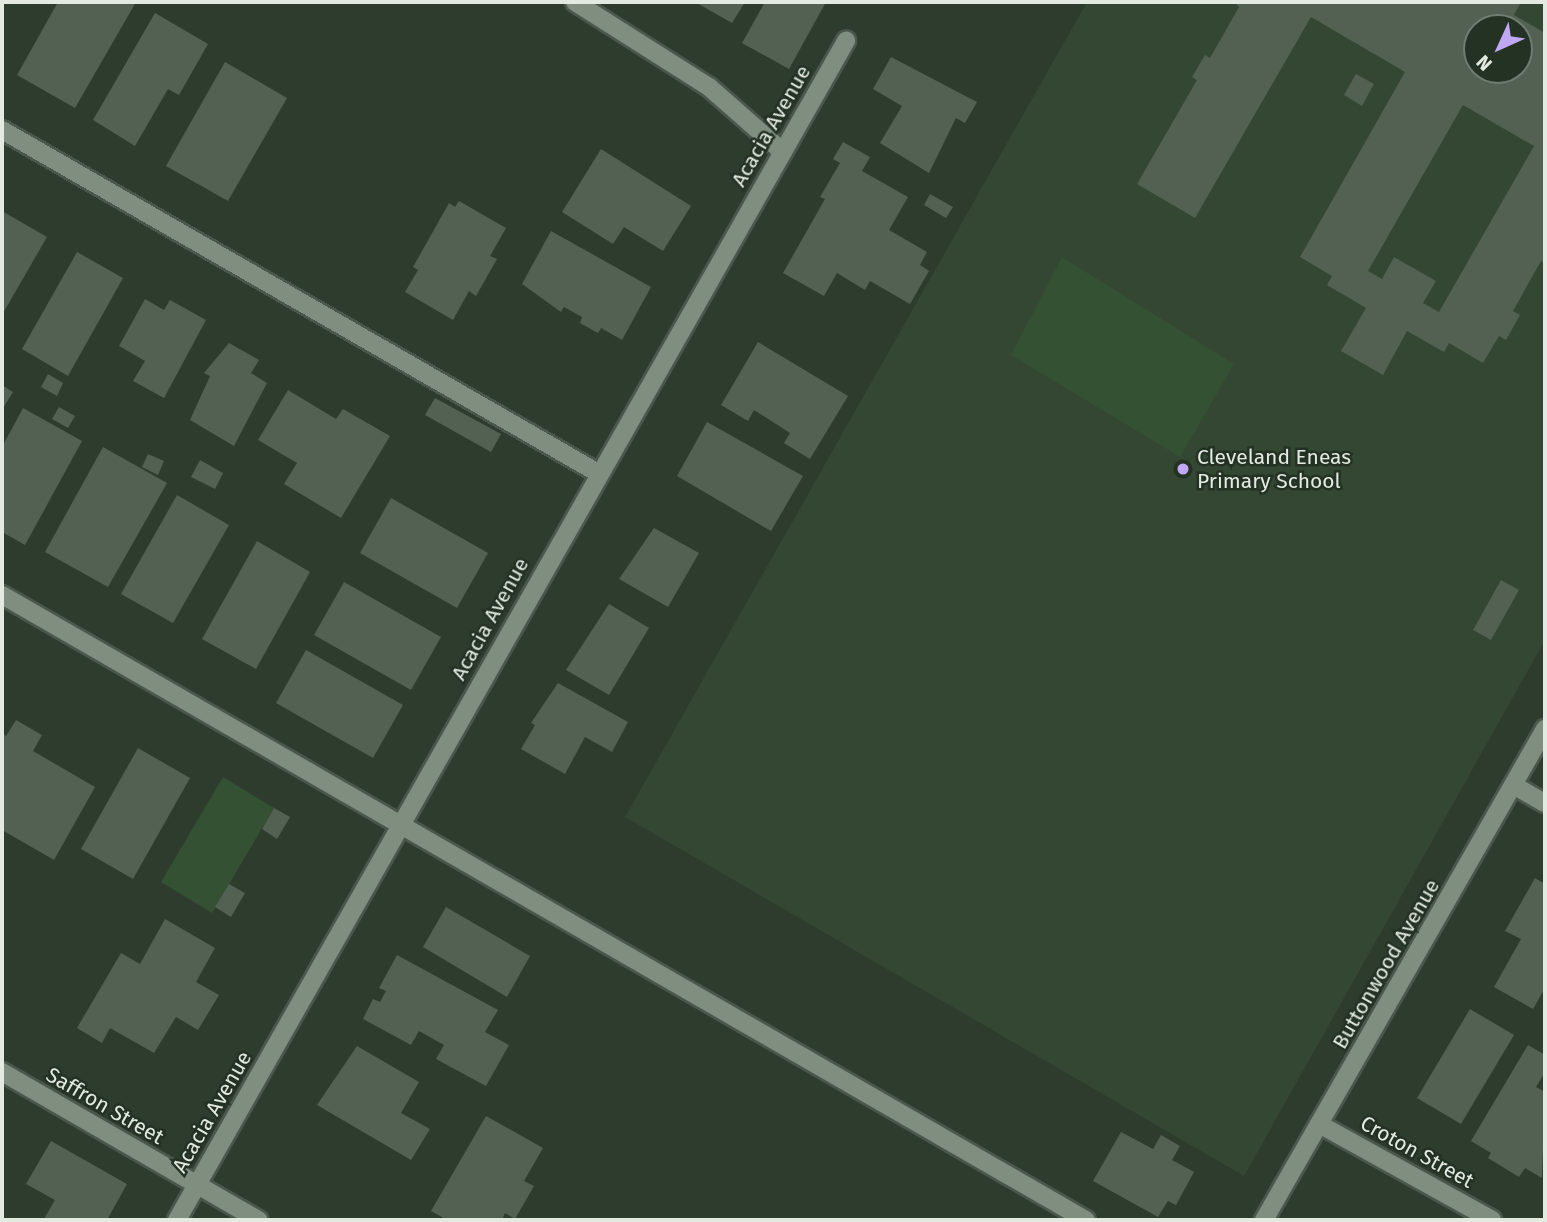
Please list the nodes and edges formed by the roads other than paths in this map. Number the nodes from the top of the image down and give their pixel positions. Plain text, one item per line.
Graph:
1 (575, 2) edge
2 (846, 41) dead end
3 (2, 130) edge
4 (783, 152) junction
5 (598, 473) junction
6 (2, 595) edge
7 (1545, 729) edge
8 (1515, 786) junction
9 (1545, 803) edge
10 (402, 823) junction
11 (2, 1072) edge
12 (1319, 1124) junction
13 (197, 1185) junction
14 (177, 1220) edge
15 (258, 1220) edge
16 (1086, 1220) edge
17 (1264, 1220) edge
18 (1492, 1220) edge

1 - 4 street
2 - 4 street, Acacia Avenue
3 - 5 street
4 - 5 street, Acacia Avenue
5 - 10 street, Acacia Avenue
6 - 10 street
7 - 8 street, Buttonwood Avenue
8 - 9 street
8 - 12 street, Buttonwood Avenue
10 - 13 street, Acacia Avenue
10 - 16 street
11 - 13 street, Saffron Street
12 - 17 street, Buttonwood Avenue
12 - 18 street, Croton Street
13 - 14 street, Acacia Avenue
13 - 15 street, Saffron Street

